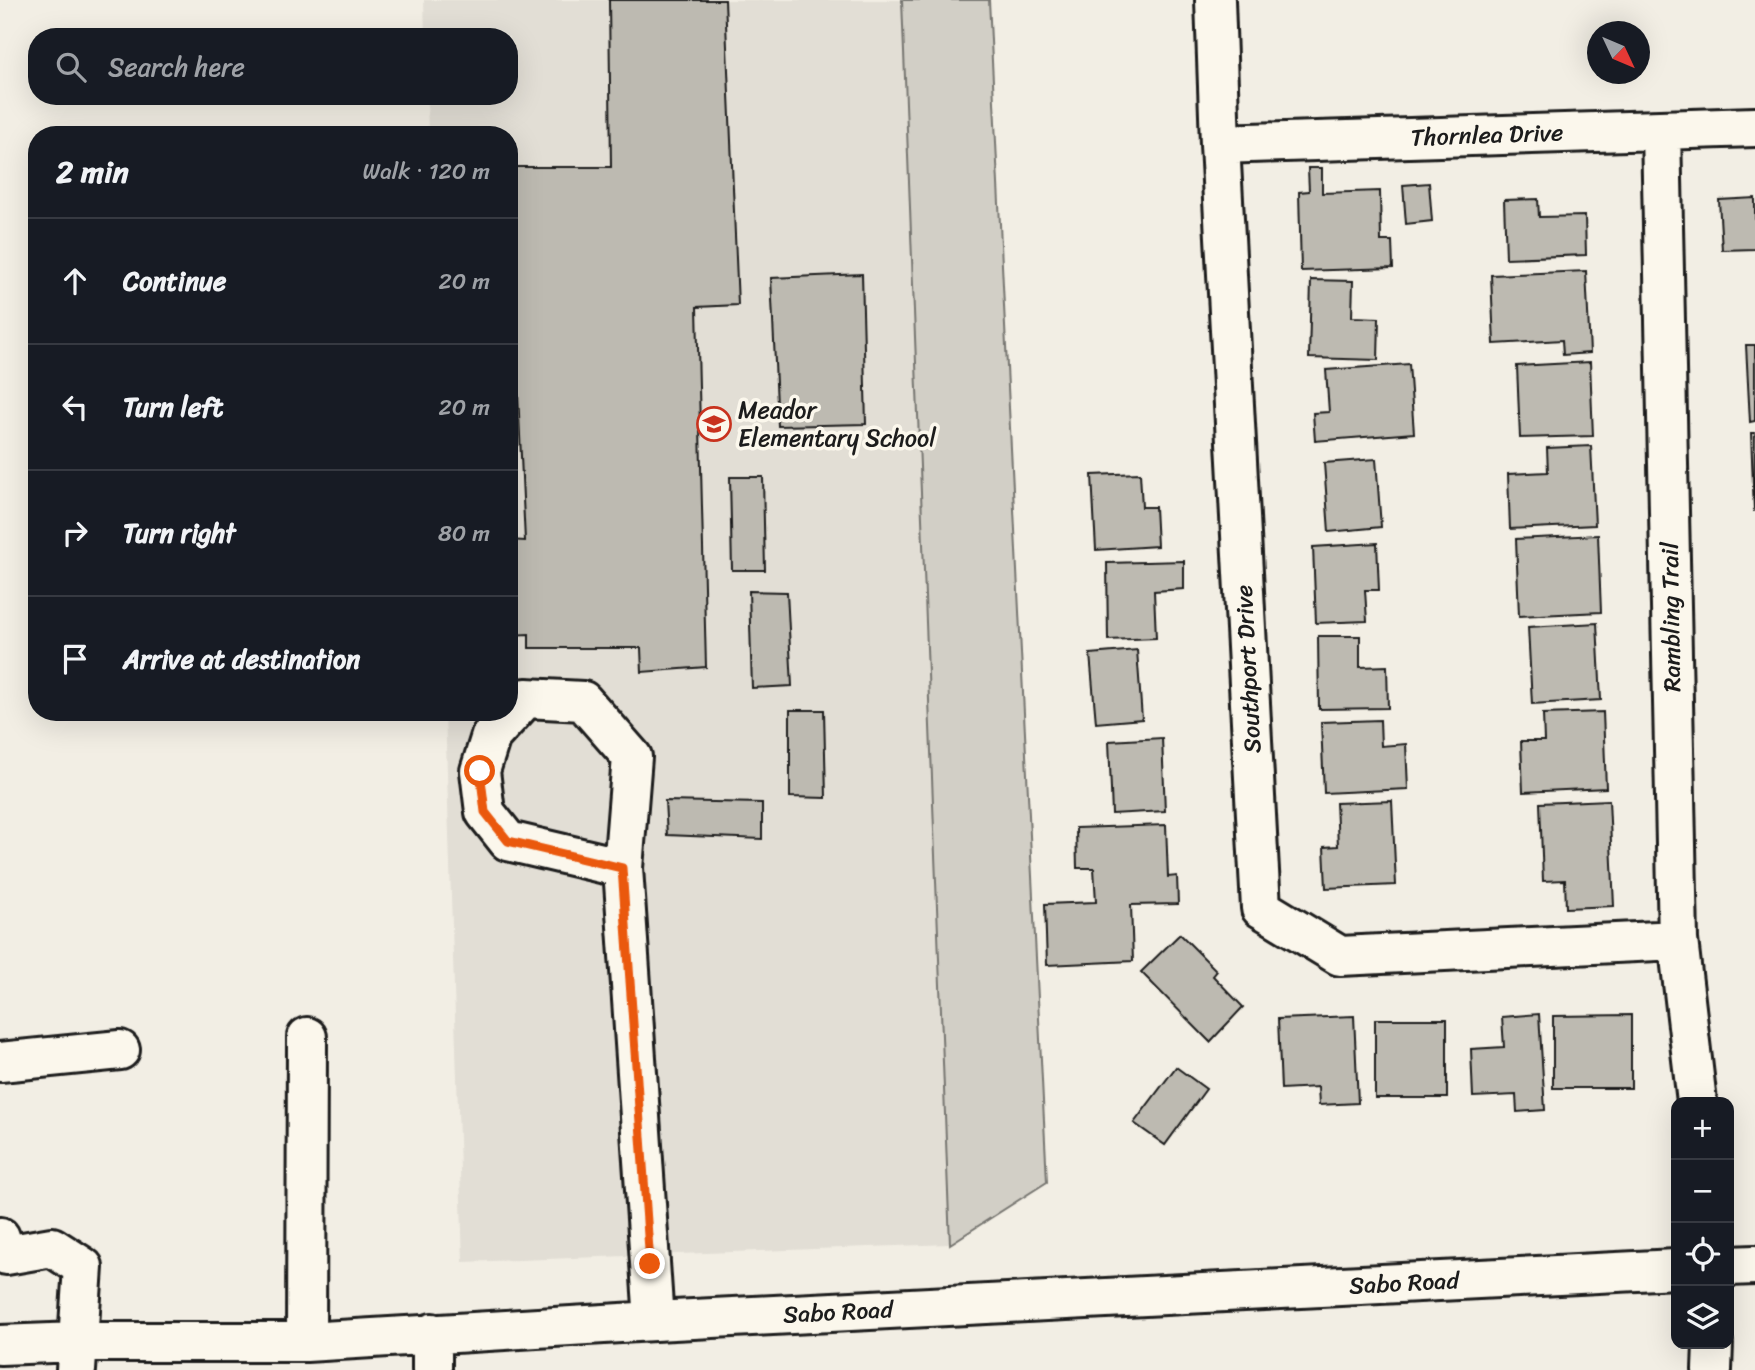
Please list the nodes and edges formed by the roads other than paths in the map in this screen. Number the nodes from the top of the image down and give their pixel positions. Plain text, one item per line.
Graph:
1 (1215, 0) edge
2 (1755, 127) edge
3 (1661, 130) junction
4 (1220, 144) junction
5 (518, 707) edge
6 (505, 721) edge
7 (622, 868) junction
8 (1678, 940) junction
9 (307, 1037) dead end
10 (120, 1050) dead end
11 (0, 1062) edge
12 (1696, 1097) edge
13 (0, 1237) edge
14 (1755, 1265) edge
15 (1734, 1266) edge
16 (1671, 1269) edge
17 (654, 1321) junction
18 (306, 1342) junction
19 (0, 1345) edge
20 (1713, 1349) edge
21 (432, 1352) edge
22 (77, 1356) edge
23 (1712, 1370) edge

1 - 4 street, Southport Drive
2 - 3 street, Thornlea Drive
3 - 4 street, Thornlea Drive
3 - 8 street, Rambling Trail
4 - 8 street, Southport Drive
5 - 7 street
6 - 7 street
7 - 17 street
8 - 12 street, Rambling Trail
9 - 18 street
10 - 11 street
13 - 22 street
14 - 15 street
16 - 17 street, Sabo Road
17 - 21 street, Sabo Road
18 - 21 street, Sabo Road
18 - 22 street, Sabo Road
19 - 22 street, Sabo Road
20 - 23 street

